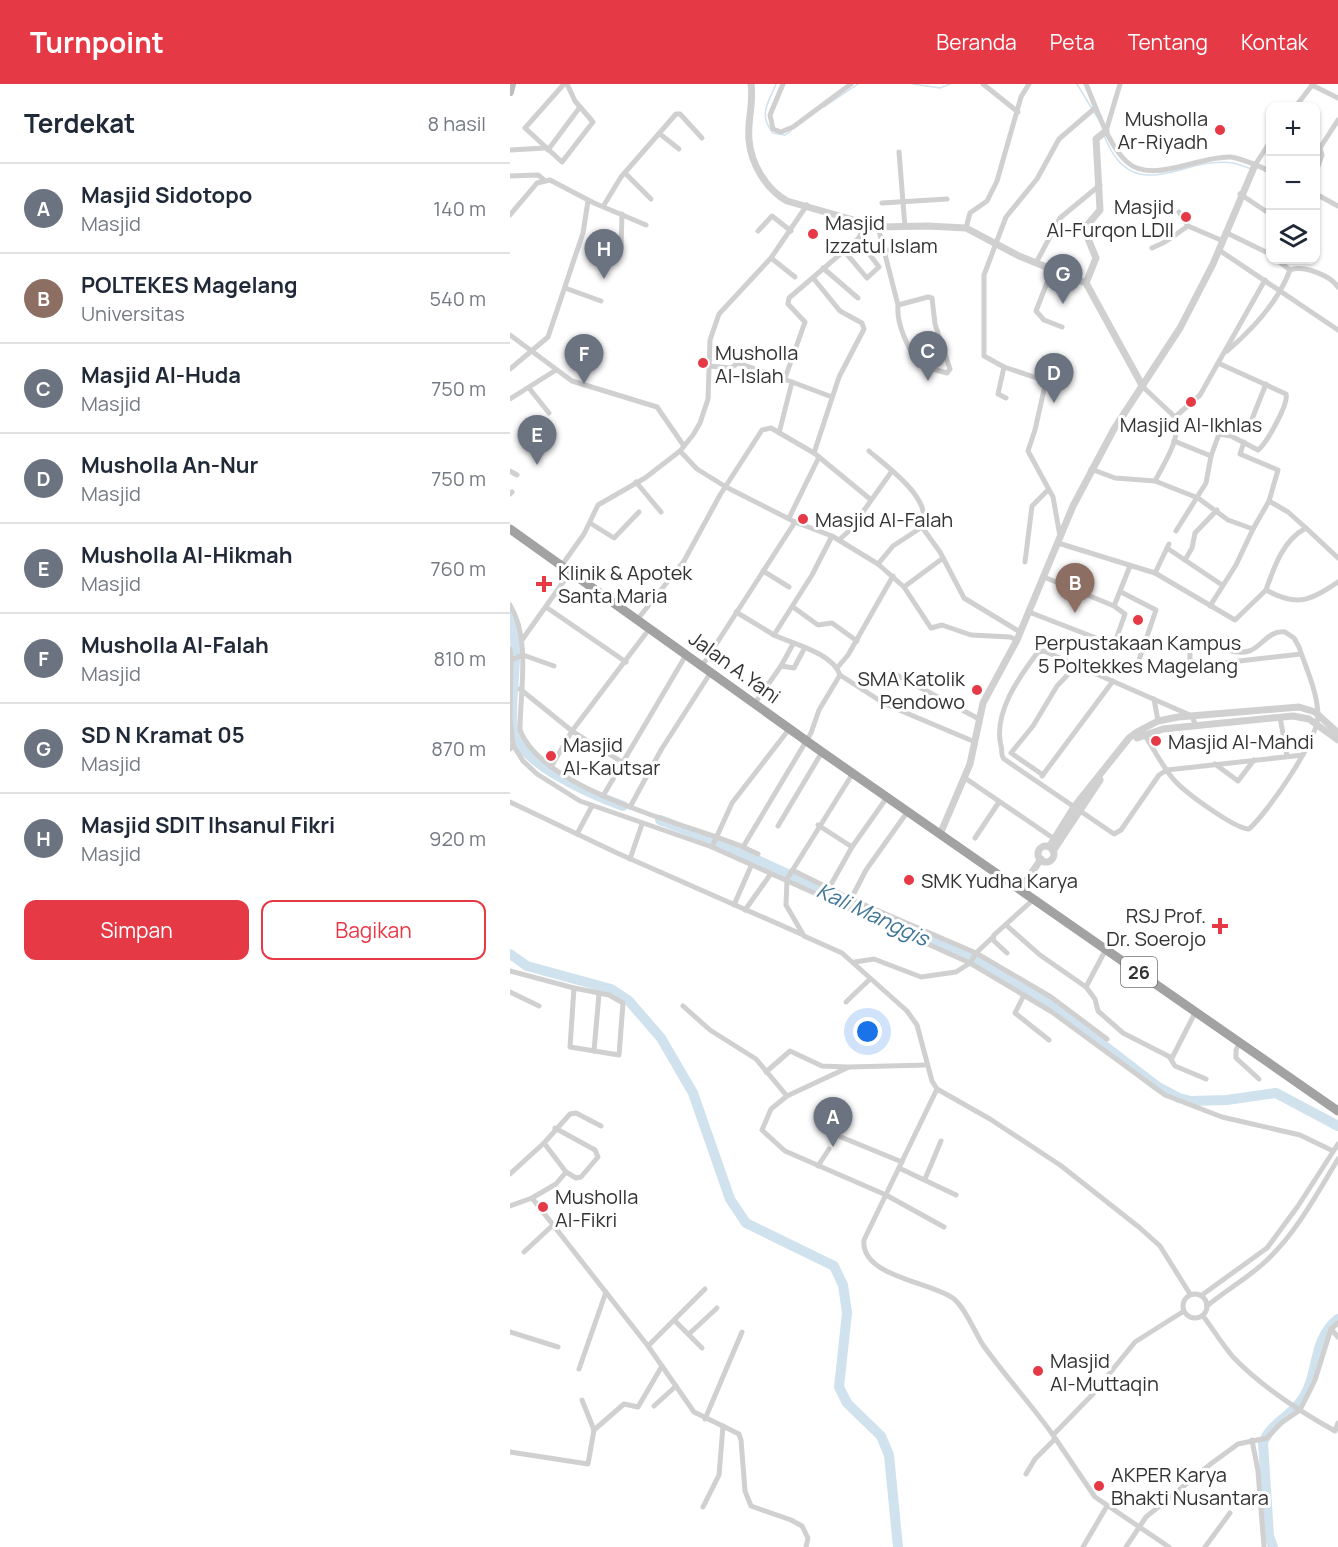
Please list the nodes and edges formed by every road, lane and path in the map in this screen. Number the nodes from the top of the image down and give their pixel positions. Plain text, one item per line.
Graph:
1 (512, 84) edge
2 (565, 84) edge
3 (751, 84) edge
4 (783, 84) edge
5 (851, 84) edge
6 (983, 84) edge
7 (1029, 84) edge
8 (1086, 84) edge
9 (1120, 84) edge
10 (1312, 85) edge
11 (510, 93) edge
12 (1338, 98) edge
13 (1299, 102) edge
14 (580, 107) junction
15 (1095, 108) junction
16 (1018, 112) junction
17 (1338, 120) edge
18 (1103, 133) junction
19 (660, 134) junction
20 (702, 138) dead end
21 (1320, 143) edge
22 (1266, 148) edge
23 (547, 149) junction
24 (679, 149) dead end
25 (510, 150) edge
26 (899, 152) dead end
27 (1255, 165) junction
28 (1266, 169) edge
29 (625, 173) junction
30 (510, 176) edge
31 (543, 179) junction
32 (1100, 185) junction
33 (1240, 194) junction
34 (1320, 196) edge
35 (651, 199) dead end
36 (947, 199) dead end
37 (588, 201) junction
38 (904, 201) junction
39 (882, 203) dead end
40 (604, 205) junction
41 (807, 205) junction
42 (1338, 206) edge
43 (1266, 211) edge
44 (1179, 212) dead end
45 (622, 214) junction
46 (510, 215) edge
47 (646, 225) dead end
48 (866, 225) junction
49 (905, 226) junction
50 (1188, 226) junction
51 (878, 227) junction
52 (966, 228) junction
53 (758, 231) dead end
54 (790, 231) junction
55 (1227, 233) junction
56 (858, 239) junction
57 (1223, 241) junction
58 (994, 243) junction
59 (621, 248) dead end
60 (1152, 248) dead end
61 (937, 249) dead end
62 (885, 250) junction
63 (1219, 250) junction
64 (844, 252) junction
65 (1266, 252) edge
66 (771, 258) junction
67 (1036, 263) junction
68 (1282, 264) edge
69 (823, 268) junction
70 (1052, 270) junction
71 (1290, 270) junction
72 (795, 277) dead end
73 (814, 279) junction
74 (1265, 280) junction
75 (1086, 283) junction
76 (1338, 287) edge
77 (565, 288) junction
78 (1282, 291) junction
79 (858, 298) dead end
80 (601, 301) dead end
81 (898, 305) junction
82 (1062, 327) dead end
83 (1338, 330) edge
84 (510, 335) edge
85 (534, 351) junction
86 (1224, 353) junction
87 (1218, 363) junction
88 (709, 366) junction
89 (1004, 367) junction
90 (510, 369) edge
91 (556, 370) junction
92 (785, 378) junction
93 (792, 382) junction
94 (1266, 384) junction
95 (1143, 387) junction
96 (529, 388) junction
97 (832, 397) junction
98 (1006, 398) dead end
99 (510, 399) edge
100 (549, 413) dead end
101 (1175, 417) junction
102 (1261, 430) dead end
103 (779, 433) junction
104 (1174, 441) junction
105 (1244, 442) junction
106 (682, 448) junction
107 (869, 451) dead end
108 (817, 455) junction
109 (1211, 456) junction
110 (1091, 469) junction
111 (510, 471) edge
112 (892, 471) junction
113 (517, 475) dead end
114 (1155, 481) junction
115 (636, 482) junction
116 (726, 487) junction
117 (1048, 490) junction
118 (870, 498) junction
119 (1198, 498) junction
120 (1269, 501) junction
121 (1217, 510) junction
122 (639, 512) dead end
123 (661, 512) dead end
124 (789, 518) junction
125 (795, 522) junction
126 (590, 523) junction
127 (922, 527) junction
128 (1306, 528) junction
129 (510, 529) edge
130 (1253, 529) junction
131 (1176, 531) dead end
132 (832, 536) junction
133 (839, 540) junction
134 (1059, 541) junction
135 (943, 558) junction
136 (1338, 558) edge
137 (1185, 560) junction
138 (1025, 562) dead end
139 (878, 564) junction
140 (562, 565) junction
141 (1130, 566) junction
142 (571, 571) junction
143 (763, 571) junction
144 (1155, 573) junction
145 (893, 576) junction
146 (1044, 577) junction
147 (1338, 582) edge
148 (1222, 585) junction
149 (904, 586) junction
150 (789, 587) dead end
151 (1266, 590) junction
152 (1121, 592) junction
153 (510, 605) edge
154 (1114, 606) junction
155 (1210, 606) junction
156 (546, 607) junction
157 (793, 607) junction
158 (736, 612) junction
159 (1029, 612) junction
160 (637, 620) junction
161 (650, 628) junction
162 (1020, 632) junction
163 (774, 635) junction
164 (522, 640) junction
165 (857, 640) junction
166 (1017, 640) junction
167 (793, 644) junction
168 (510, 649) edge
169 (804, 649) junction
170 (1301, 654) junction
171 (686, 655) junction
172 (522, 656) junction
173 (512, 660) edge
174 (1139, 660) dead end
175 (626, 662) junction
176 (554, 666) dead end
177 (702, 666) junction
178 (781, 666) junction
179 (1075, 667) junction
180 (510, 668) edge
181 (839, 671) junction
182 (711, 672) junction
183 (891, 672) dead end
184 (1113, 681) junction
185 (520, 689) junction
186 (1155, 699) junction
187 (755, 703) junction
188 (1192, 716) junction
189 (1280, 717) junction
190 (979, 719) junction
191 (1317, 720) junction
192 (1158, 722) junction
193 (1196, 726) junction
194 (790, 728) junction
195 (510, 731) edge
196 (572, 731) junction
197 (1338, 733) edge
198 (1144, 734) junction
199 (806, 740) junction
200 (1338, 740) edge
201 (975, 742) junction
202 (512, 747) edge
203 (1002, 749) junction
204 (822, 752) junction
205 (1011, 753) junction
206 (1304, 755) junction
207 (1287, 756) junction
208 (1254, 760) junction
209 (622, 762) junction
210 (1214, 763) junction
211 (551, 766) junction
212 (1167, 770) junction
213 (853, 773) junction
214 (1043, 776) junction
215 (965, 778) junction
216 (1038, 782) junction
217 (603, 795) junction
218 (888, 796) junction
219 (510, 802) edge
220 (999, 802) junction
221 (592, 806) junction
222 (630, 807) junction
223 (1077, 809) junction
224 (908, 811) junction
225 (642, 824) junction
226 (818, 825) junction
227 (778, 826) dead end
228 (940, 832) junction
229 (577, 834) junction
230 (715, 836) junction
231 (975, 838) dead end
232 (1053, 838) junction
233 (712, 847) junction
234 (743, 847) junction
235 (852, 847) junction
236 (1051, 849) junction
237 (758, 854) dead end
238 (630, 859) junction
239 (1041, 859) junction
240 (751, 866) junction
241 (791, 871) junction
242 (770, 875) junction
243 (786, 880) junction
244 (829, 888) junction
245 (1020, 890) junction
246 (851, 899) junction
247 (1034, 899) junction
248 (734, 905) junction
249 (745, 910) junction
250 (1006, 925) junction
251 (804, 936) junction
252 (993, 937) junction
253 (1106, 949) junction
254 (1007, 953) dead end
255 (976, 954) junction
256 (855, 962) junction
257 (971, 962) junction
258 (510, 971) edge
259 (870, 979) junction
260 (1086, 987) junction
261 (574, 988) junction
262 (510, 992) edge
263 (599, 994) junction
264 (1024, 994) junction
265 (846, 1002) dead end
266 (539, 1006) dead end
267 (683, 1006) dead end
268 (1196, 1011) junction
269 (1107, 1039) dead end
270 (1049, 1040) dead end
271 (1240, 1042) junction
272 (594, 1052) junction
273 (1170, 1058) junction
274 (927, 1065) junction
275 (849, 1067) junction
276 (766, 1072) junction
277 (1206, 1079) dead end
278 (1258, 1079) dead end
279 (937, 1089) junction
280 (787, 1096) junction
281 (1338, 1111) edge
282 (601, 1126) dead end
283 (555, 1128) junction
284 (841, 1137) dead end
285 (941, 1141) dead end
286 (544, 1143) junction
287 (1338, 1144) edge
288 (829, 1149) dead end
289 (1333, 1151) junction
290 (1338, 1159) edge
291 (901, 1165) junction
292 (818, 1166) junction
293 (566, 1172) junction
294 (510, 1173) edge
295 (925, 1179) junction
296 (1316, 1179) junction
297 (1324, 1182) junction
298 (956, 1195) dead end
299 (886, 1196) junction
300 (532, 1198) junction
301 (510, 1206) edge
302 (553, 1225) junction
303 (944, 1227) dead end
304 (524, 1252) dead end
305 (705, 1289) dead end
306 (606, 1292) junction
307 (1190, 1294) junction
308 (1202, 1295) junction
309 (1207, 1306) junction
310 (717, 1308) dead end
311 (1184, 1311) junction
312 (1203, 1316) junction
313 (674, 1320) junction
314 (1338, 1323) edge
315 (1331, 1329) junction
316 (510, 1332) edge
317 (742, 1332) dead end
318 (688, 1334) junction
319 (1338, 1337) edge
320 (648, 1346) junction
321 (558, 1347) dead end
322 (702, 1348) dead end
323 (662, 1366) junction
324 (579, 1369) dead end
325 (676, 1386) junction
326 (582, 1401) dead end
327 (654, 1406) dead end
328 (1299, 1410) junction
329 (705, 1419) junction
330 (1338, 1423) edge
331 (723, 1426) junction
332 (594, 1430) junction
333 (1336, 1431) edge
334 (1054, 1437) junction
335 (1255, 1439) junction
336 (510, 1452) edge
337 (1026, 1474) dead end
338 (1107, 1506) junction
339 (703, 1507) dead end
340 (1230, 1513) dead end
341 (1139, 1526) junction
342 (806, 1547) edge
343 (1083, 1547) edge
344 (1126, 1547) edge
345 (1169, 1547) edge
346 (1206, 1547) edge
347 (1264, 1547) edge

1 - 11 main road
2 - 14 street
2 - 23 street
3 - 41 street
4 - 5 street
6 - 16 street
7 - 16 street
8 - 15 street
9 - 18 street
10 - 12 street
10 - 13 street
14 - 23 street
14 - 23 street
15 - 18 street
15 - 58 street
16 - 52 street
17 - 21 street
18 - 27 street
18 - 32 street
19 - 20 street
19 - 24 street
19 - 29 street
22 - 27 street
23 - 25 street
26 - 38 street
27 - 28 street
27 - 33 street
29 - 35 street
29 - 40 street
30 - 31 street
31 - 37 street
31 - 46 street
32 - 67 street
32 - 75 street
33 - 43 street
33 - 55 street
34 - 42 street
36 - 38 street
37 - 40 street
37 - 77 street
38 - 39 street
38 - 49 street
40 - 45 street
41 - 48 street
41 - 54 street
44 - 50 street
45 - 47 street
45 - 59 street
48 - 51 street
48 - 56 street
49 - 51 street
49 - 52 street
50 - 57 street
50 - 60 street
51 - 62 street
52 - 58 street
53 - 54 street
54 - 66 street
55 - 57 street
55 - 65 street
56 - 64 street
56 - 64 street
57 - 63 street
58 - 67 street
58 - 89 street
61 - 62 street
62 - 81 street
63 - 74 street
63 - 95 street
64 - 69 street
66 - 72 street
66 - 88 street
67 - 70 street
68 - 71 street
69 - 73 street
69 - 79 street
70 - 75 street
70 - 82 street
71 - 76 street
71 - 78 street
73 - 92 street
73 - 97 street
74 - 78 street
74 - 86 street
75 - 95 street
77 - 80 street
77 - 85 street
78 - 83 street
78 - 86 street
81 - 81 street
84 - 85 street
85 - 90 street
85 - 91 street
86 - 87 street
87 - 94 street
87 - 101 street
88 - 92 street
88 - 106 street
89 - 98 street
89 - 117 street
91 - 96 street
91 - 106 street
92 - 93 street
93 - 97 street
93 - 103 street
94 - 102 street
94 - 105 street
95 - 101 street
95 - 110 street
96 - 99 street
96 - 100 street
97 - 108 street
101 - 104 street
103 - 108 street
103 - 116 street
104 - 109 street
104 - 114 street
105 - 109 street
105 - 120 street
106 - 115 street
106 - 116 street
107 - 112 street
108 - 118 street
108 - 124 street
109 - 119 street
110 - 114 street
110 - 134 street
111 - 113 street
112 - 118 street
112 - 127 street
114 - 119 street
115 - 123 street
115 - 126 street
116 - 124 street
116 - 160 street
117 - 134 street
117 - 138 street
118 - 133 street
119 - 121 street
119 - 131 street
120 - 128 street
120 - 130 street
121 - 130 street
121 - 137 street
122 - 126 street
124 - 125 street
125 - 132 street
125 - 143 street
126 - 140 street
127 - 135 street
127 - 139 street
128 - 136 street
128 - 151 street
129 - 140 highway, Jalan A.Yani / 26
130 - 148 street
132 - 133 street
132 - 157 street
133 - 139 street
134 - 141 street
134 - 146 street
135 - 149 street
135 - 162 street
137 - 144 street
137 - 148 street
139 - 145 street
140 - 142 highway, Jalan A.Yani / 26
141 - 144 street
141 - 152 street
142 - 156 street
142 - 160 highway, Jalan A.Yani / 26
143 - 150 street
143 - 158 street
144 - 155 street
145 - 149 street
145 - 165 street
146 - 154 street
146 - 159 street
147 - 151 street
148 - 155 street
149 - 166 street
151 - 155 street
152 - 154 street
152 - 174 street
153 - 164 street
154 - 159 street
156 - 164 street
156 - 175 street
157 - 163 street
157 - 165 street
158 - 163 street
158 - 177 street
159 - 162 street
160 - 161 highway, Jalan A.Yani / 26
161 - 171 highway, Jalan A.Yani / 26
161 - 175 street
162 - 166 street
163 - 167 street
164 - 172 street
165 - 181 street
166 - 190 street
167 - 169 street
167 - 178 street
168 - 173 street
169 - 178 street
169 - 181 street
170 - 170 street
170 - 191 street
171 - 177 highway, Jalan A.Yani / 26
171 - 209 street
172 - 173 street
172 - 176 street
172 - 185 street
173 - 180 street
175 - 196 street
177 - 182 highway, Jalan A.Yani / 26
178 - 187 street
179 - 184 street
179 - 203 street
179 - 205 street
180 - 195 street
181 - 199 street
181 - 201 street
182 - 187 highway, Jalan A.Yani / 26
182 - 222 street
183 - 190 street
184 - 186 street
184 - 214 street
185 - 196 street
185 - 211 street
186 - 188 street
186 - 192 street
187 - 194 highway, Jalan A.Yani / 26
188 - 191 street
188 - 192 street
188 - 193 street
189 - 191 street
189 - 193 street
189 - 207 street
190 - 201 street
191 - 197 street
191 - 200 street
191 - 206 street
192 - 223 street
193 - 198 street
194 - 199 highway, Jalan A.Yani / 26
194 - 230 street
195 - 202 street
196 - 209 street
196 - 211 street
198 - 212 street
198 - 223 street
199 - 204 highway, Jalan A.Yani / 26
199 - 234 street
201 - 215 street
202 - 221 street
203 - 205 street
203 - 216 street
204 - 213 highway, Jalan A.Yani / 26
204 - 227 street
205 - 214 street
206 - 207 street
206 - 212 street
207 - 208 street
208 - 210 street
208 - 210 street
209 - 217 street
210 - 212 street
211 - 217 street
212 - 223 street
213 - 218 highway, Jalan A.Yani / 26
213 - 226 street
214 - 216 street
215 - 220 street
215 - 228 street
216 - 223 street
217 - 222 street
218 - 224 highway, Jalan A.Yani / 26
218 - 235 street
219 - 229 street
220 - 231 street
220 - 232 street
221 - 225 street
221 - 229 street
222 - 230 street
223 - 232 street
223 - 236 street
224 - 228 highway, Jalan A.Yani / 26
224 - 246 street
225 - 233 street
225 - 238 street
226 - 235 street
226 - 241 street
228 - 245 highway, 26
229 - 238 street
230 - 233 street
230 - 234 street
232 - 236 street
233 - 240 street
234 - 237 street
235 - 244 street
236 - 239 street
236 - 239 street
238 - 248 street
239 - 245 street
240 - 242 street
240 - 248 street
241 - 243 street
241 - 244 street
242 - 243 street
242 - 249 street
243 - 251 street
243 - 257 street
244 - 246 street
245 - 247 highway, 26
246 - 255 street
247 - 250 street
247 - 253 highway, 26
248 - 249 street
249 - 251 street
250 - 252 street
250 - 260 street
251 - 256 street
252 - 254 street
252 - 255 street
253 - 260 street
253 - 268 highway, 26
255 - 257 street
255 - 269 street
256 - 257 street
256 - 259 street
257 - 264 street
258 - 261 street
259 - 265 street
259 - 274 street
260 - 273 street
261 - 263 street
261 - 272 street
262 - 266 street
263 - 272 street
263 - 272 street
264 - 270 street
264 - 289 street
267 - 276 street
268 - 271 highway, 26
268 - 273 street
271 - 278 street
271 - 281 highway, 26
273 - 277 street
274 - 275 street
274 - 279 street
275 - 276 street
275 - 280 street
276 - 280 street
279 - 291 street
279 - 307 street
280 - 292 street
282 - 283 street
283 - 286 street
283 - 293 street
284 - 291 street
285 - 295 street
286 - 293 street
286 - 294 street
287 - 289 street
288 - 292 street
289 - 296 street
290 - 297 street
291 - 295 street
291 - 299 street
292 - 299 street
293 - 300 street
295 - 298 street
296 - 297 street
296 - 308 street
297 - 309 street
299 - 303 street
299 - 334 street
300 - 301 street
300 - 302 street
302 - 304 street
302 - 306 street
305 - 313 street
306 - 320 street
306 - 324 street
307 - 308 street
307 - 311 street
308 - 309 street
309 - 312 street
310 - 318 street
311 - 312 street
311 - 334 street
312 - 328 street
313 - 318 street
313 - 320 street
314 - 315 street
315 - 319 street
315 - 328 street
316 - 321 street
317 - 329 street
318 - 322 street
320 - 323 street
323 - 325 street
323 - 332 street
325 - 327 street
325 - 329 street
326 - 332 street
328 - 333 street
328 - 335 street
329 - 331 street
330 - 333 street
331 - 339 street
331 - 342 street
332 - 336 street
334 - 337 street
334 - 338 street
335 - 341 street
335 - 347 street
338 - 341 street
338 - 343 street
340 - 346 street
341 - 344 street
341 - 345 street

